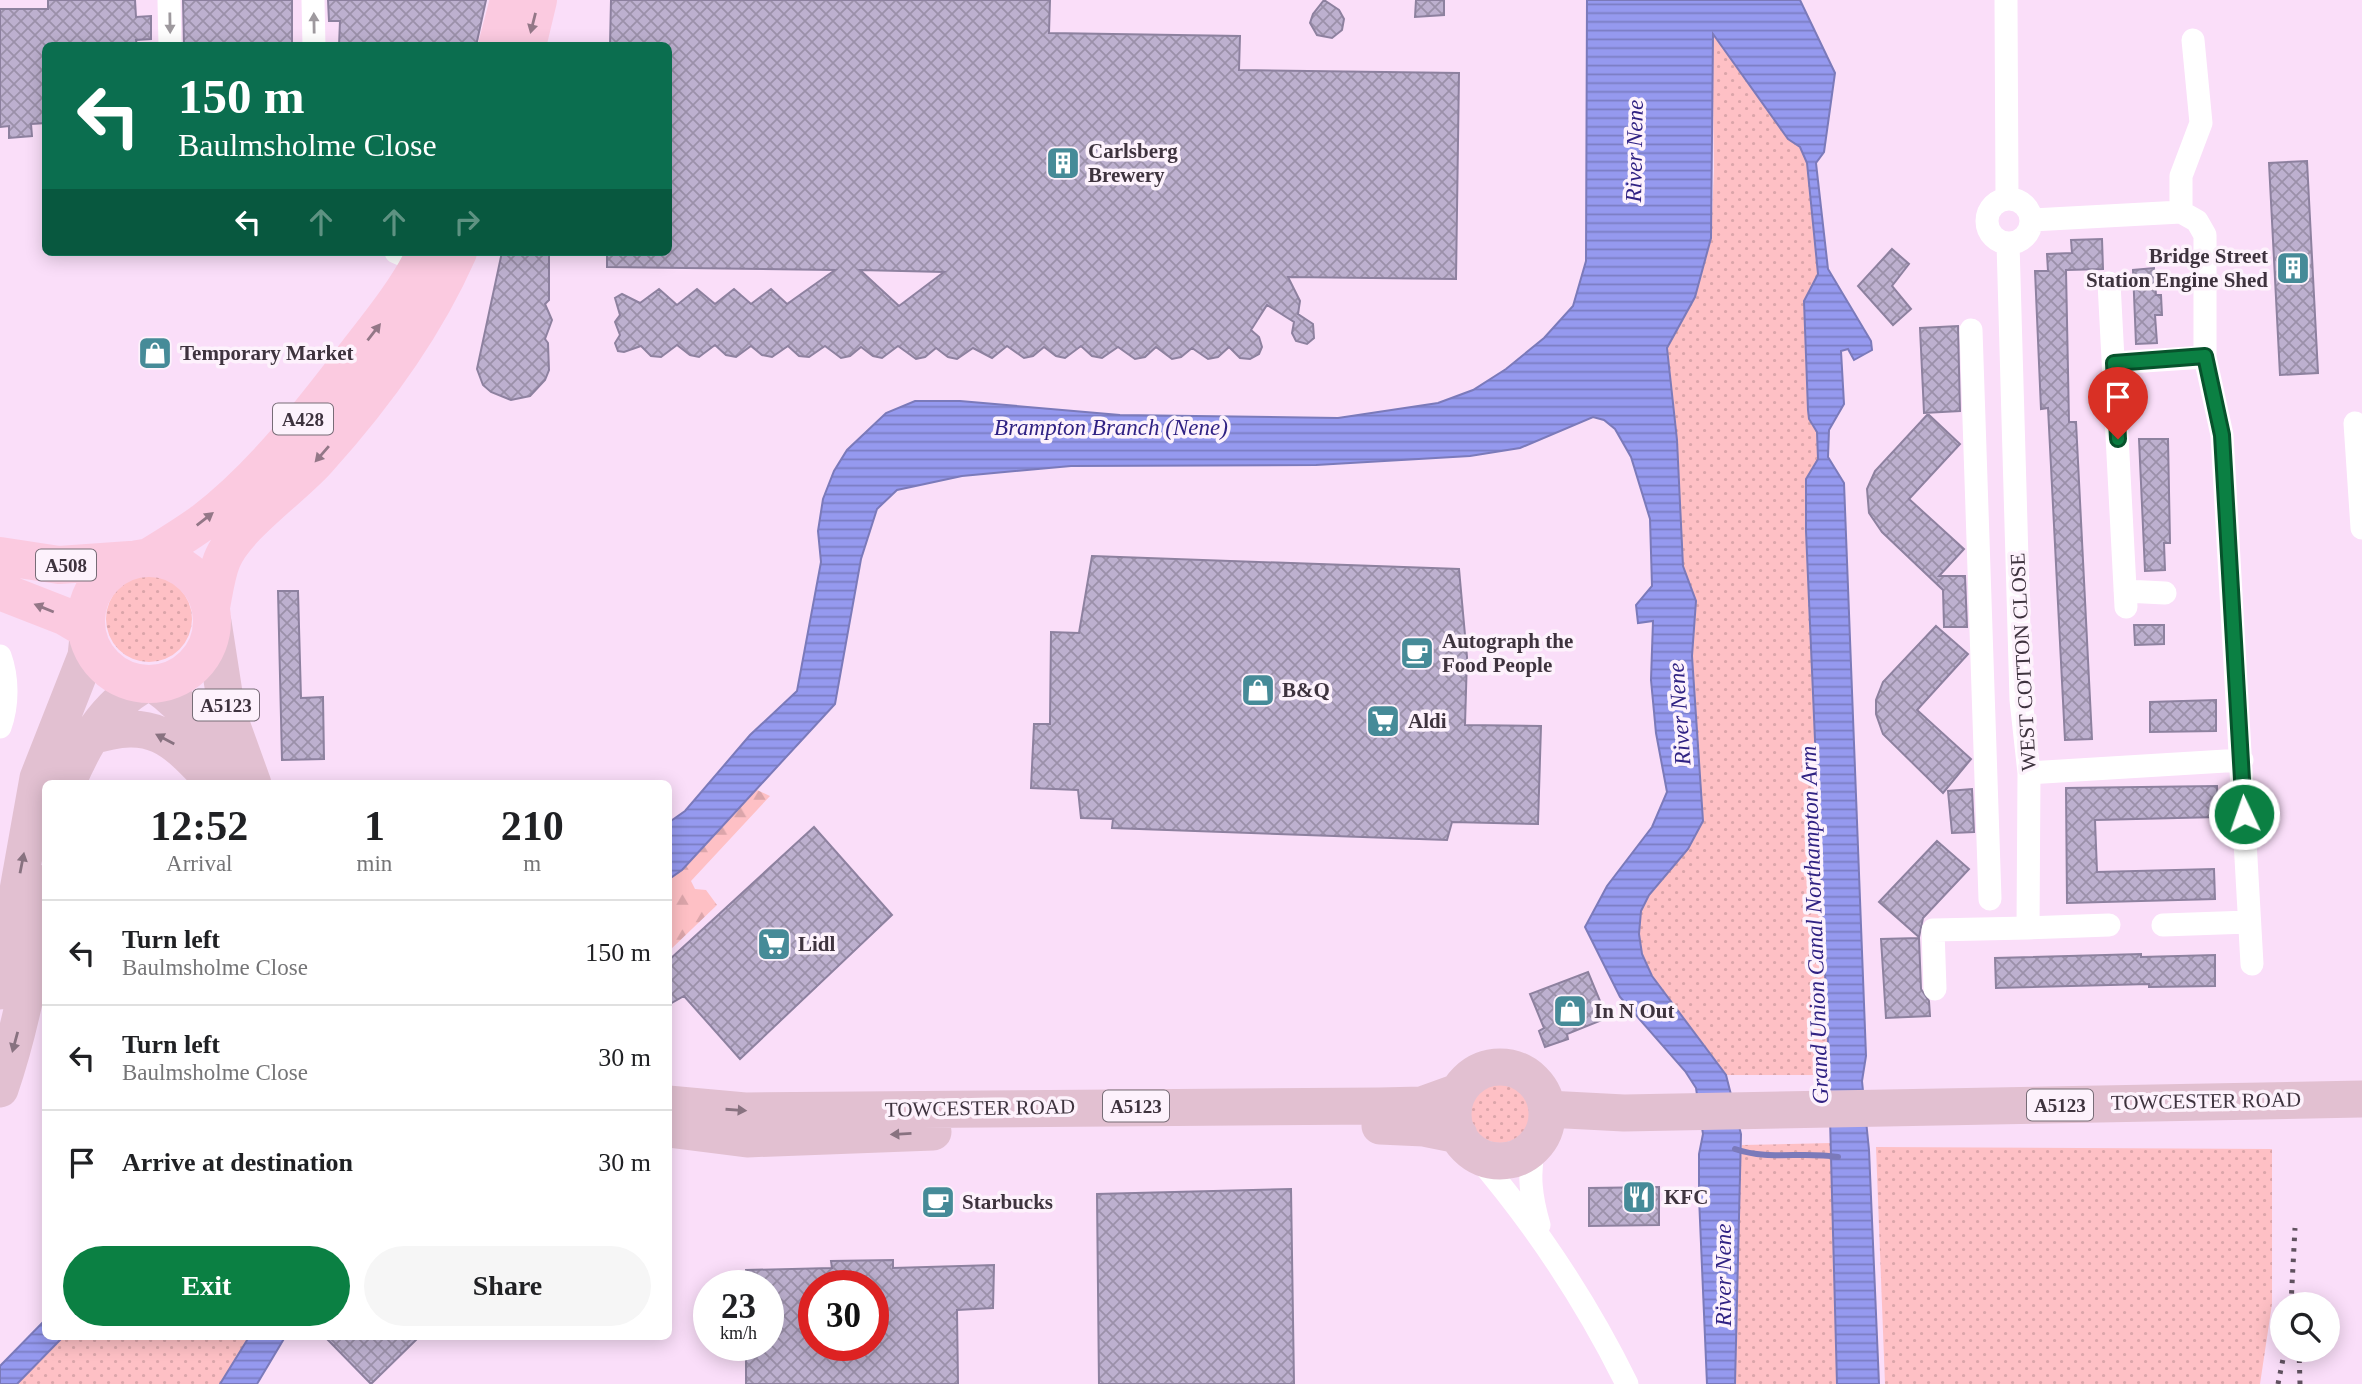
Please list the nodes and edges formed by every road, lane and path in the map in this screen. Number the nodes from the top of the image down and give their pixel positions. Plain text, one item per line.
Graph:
1 (169, 0) edge
2 (313, 0) edge
3 (509, 0) edge
4 (538, 0) edge
5 (2006, 0) edge
6 (2193, 40) dead end
7 (170, 42) edge
8 (314, 42) edge
9 (498, 42) edge
10 (528, 42) edge
11 (2007, 199) junction
12 (2181, 212) junction
13 (2031, 219) junction
14 (2008, 243) junction
15 (415, 256) edge
16 (456, 256) edge
17 (2109, 283) dead end
18 (1971, 330) dead end
19 (2205, 356) junction
20 (2114, 363) junction
21 (2355, 423) dead end
22 (2362, 528) edge
23 (0, 556) edge
24 (141, 558) junction
25 (0, 591) edge
26 (2165, 593) dead end
27 (212, 615) junction
28 (87, 633) junction
29 (0, 656) edge
30 (149, 684) junction
31 (2021, 700) junction
32 (1984, 708) junction
33 (0, 727) edge
34 (89, 737) junction
35 (2242, 760) junction
36 (2029, 773) junction
37 (69, 780) edge
38 (212, 780) edge
39 (233, 780) edge
40 (252, 780) edge
41 (42, 895) edge
42 (1990, 899) dead end
43 (2249, 922) junction
44 (2109, 925) dead end
45 (2163, 925) dead end
46 (2028, 928) junction
47 (2252, 964) dead end
48 (1935, 989) dead end
49 (9, 993) edge
50 (0, 1089) edge
51 (1458, 1092) junction
52 (2362, 1098) edge
53 (672, 1104) edge
54 (1547, 1109) junction
55 (672, 1130) edge
56 (1467, 1144) junction
57 (1534, 1146) junction
58 (1545, 1245) junction
59 (1627, 1384) edge

1 -> 7 street
8 -> 2 street
3 - 9 highway
4 -> 10 highway
5 - 11 street
6 - 12 street
11 - 13 street
11 - 14 street
12 - 13 street
12 - 19 street
13 - 14 street
14 - 31 street, WEST COTTON CLOSE
24 -> 15 highway, A428
16 -> 27 highway, A428
17 - 20 street
18 - 32 street
19 - 20 street
19 - 35 street
20 - 26 street
21 - 22 street
23 - 24 highway, A508
24 - 27 highway
24 - 28 highway
28 -> 25 highway, A508
27 - 30 highway
27 - 40 main road, A5123
28 - 30 highway
49 -> 28 main road
29 - 33 street
30 - 34 main road
30 - 39 main road, A5123
31 - 32 street
31 - 36 street, WEST COTTON CLOSE
32 - 42 street
34 - 37 main road
38 -> 34 main road
35 - 36 street
35 - 43 street
36 - 46 street, WEST COTTON CLOSE
41 - 49 main road
43 - 45 street
43 - 47 street
44 - 46 street
46 - 48 street
49 -> 50 main road
53 -> 51 main road, TOWCESTER ROAD / A5123
51 - 54 main road, A5123
51 - 56 main road
52 - 54 main road, TOWCESTER ROAD / A5123
54 - 57 main road
56 -> 55 main road, TOWCESTER ROAD / A5123
56 - 57 main road, A5123
56 - 58 street
57 - 58 street
58 - 59 street

